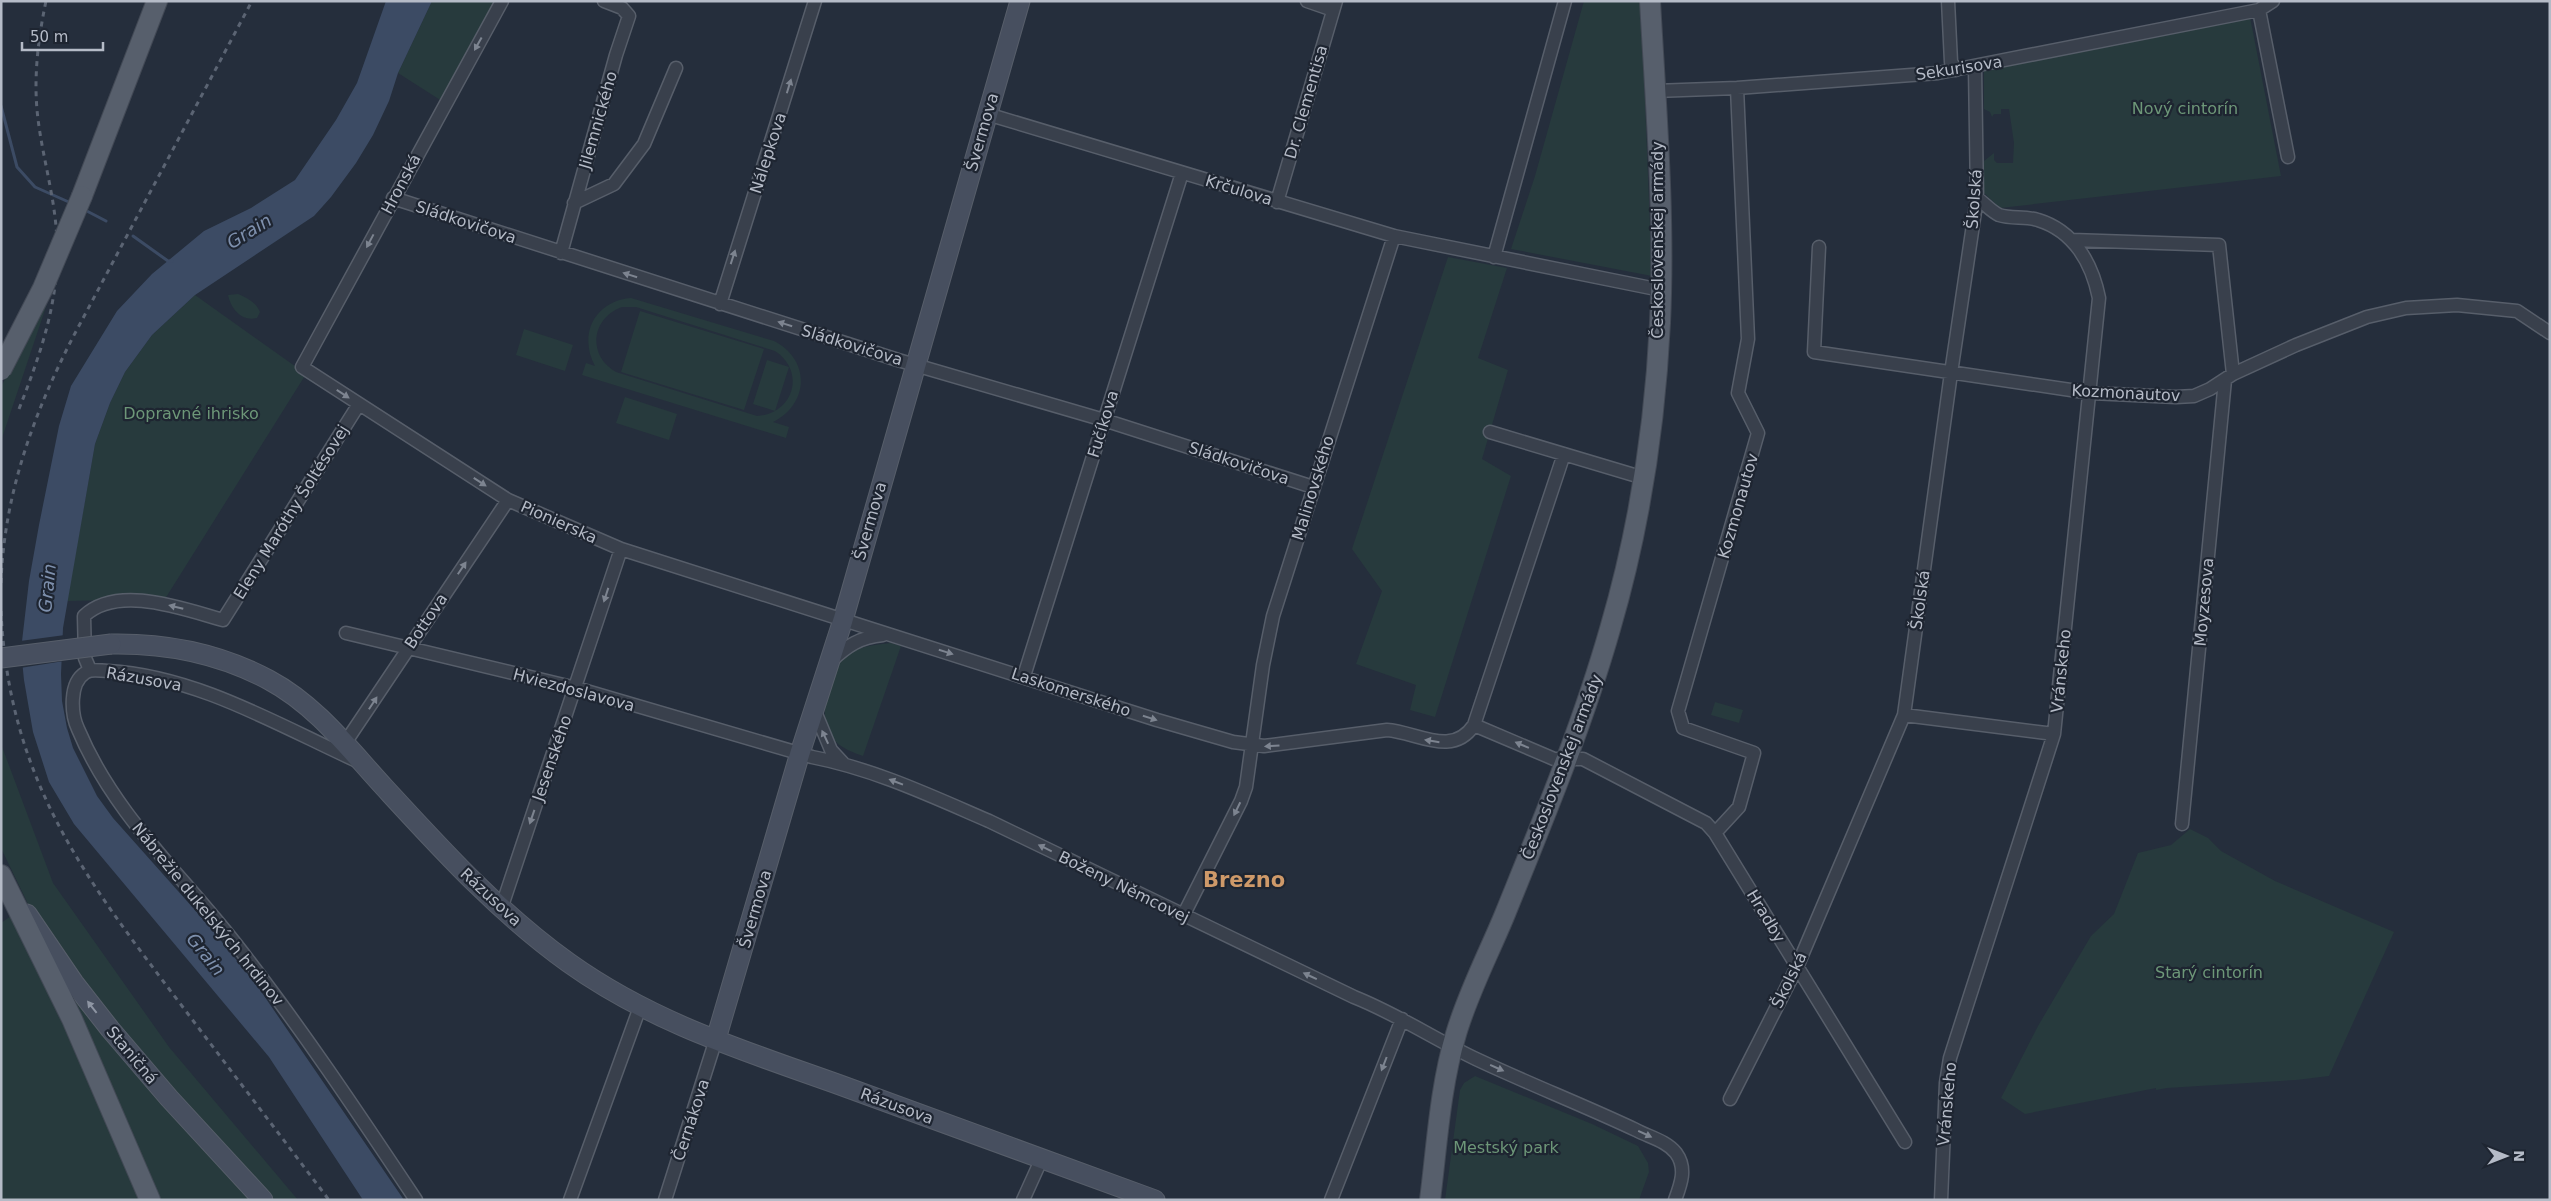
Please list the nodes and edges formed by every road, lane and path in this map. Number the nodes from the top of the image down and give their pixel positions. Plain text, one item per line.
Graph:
1 (157, 1) edge
2 (502, 1) edge
3 (604, 1) edge
4 (815, 1) edge
5 (1020, 1) edge
6 (1307, 1) edge
7 (1565, 1) edge
8 (1650, 1) edge
9 (1948, 1) edge
10 (2272, 1) edge
11 (624, 4) edge
12 (1334, 5) edge
13 (2258, 10) junction
14 (1975, 66) junction
15 (676, 68) dead end
16 (1956, 70) junction
17 (1737, 88) junction
18 (1655, 91) junction
19 (987, 114) junction
20 (2288, 157) dead end
21 (1182, 173) junction
22 (393, 198) junction
23 (1977, 198) junction
24 (1277, 202) junction
25 (574, 203) junction
26 (1394, 236) junction
27 (2072, 240) junction
28 (1819, 247) dead end
29 (561, 253) junction
30 (1494, 257) junction
31 (1661, 290) junction
32 (720, 304) junction
33 (2550, 334) edge
34 (915, 364) junction
35 (302, 367) joint
36 (1, 370) edge
37 (1950, 373) junction
38 (2228, 377) junction
39 (2091, 393) junction
40 (359, 404) junction
41 (1104, 420) junction
42 (1490, 432) dead end
43 (1564, 454) junction
44 (1644, 478) junction
45 (1313, 487) junction
46 (508, 500) junction
47 (622, 549) junction
48 (843, 620) junction
49 (346, 633) dead end
50 (895, 636) junction
51 (408, 649) junction
52 (1, 658) edge
53 (828, 664) junction
54 (90, 670) junction
55 (1024, 676) junction
56 (576, 688) junction
57 (814, 707) junction
58 (1904, 715) junction
59 (1474, 725) junction
60 (2054, 734) junction
61 (345, 743) junction
62 (1253, 745) junction
63 (800, 753) junction
64 (1568, 760) junction
65 (843, 763) junction
66 (362, 764) junction
67 (2182, 824) dead end
68 (1715, 833) junction
69 (1, 875) edge
70 (15, 900) junction
71 (501, 909) junction
72 (1183, 916) junction
73 (1797, 967) junction
74 (640, 1008) junction
75 (1402, 1019) junction
76 (716, 1039) junction
77 (1452, 1047) junction
78 (1730, 1099) dead end
79 (1905, 1142) dead end
80 (1042, 1158) junction
81 (150, 1200) edge
82 (263, 1200) edge
83 (416, 1200) edge
84 (570, 1200) edge
85 (665, 1200) edge
86 (1023, 1200) edge
87 (1155, 1200) edge
88 (1331, 1200) edge
89 (1430, 1200) edge
90 (1675, 1200) edge
91 (1941, 1200) edge

1 - 36 main road, bridge
2 -> 22 street, Hronská
3 - 11 street, Jilemnického
32 -> 4 street, Nálepkova
5 - 19 street, Švermova
6 - 12 street
7 - 30 street
8 - 18 main road, Československej armády
9 - 16 street
10 - 13 street, Sekurisova
11 - 25 street, Jilemnického
12 - 24 street, Dr. Clementisa
13 - 14 street, Sekurisova
13 - 20 street
14 - 16 street, Sekurisova
14 - 23 street, Školská
15 - 25 street
16 - 17 street, Sekurisova
17 - 18 street, Sekurisova
17 - 68 street, Kozmonautov
18 - 31 main road, Československej armády
19 - 21 street, Krčulova
19 - 34 street, Švermova
21 - 24 street, Krčulova
21 - 41 street, Fučíkova
22 - 29 street, Sládkovičova
22 -> 35 street, Hronská
23 - 27 street, Vránskeho
23 - 37 street, Školská
24 - 26 street, Krčulova
25 - 29 street, Jilemnického
26 - 30 street, Krčulova
26 - 45 street, Malinovského
27 - 38 street, Moyzesova
27 - 39 street, Vránskeho
28 - 37 street, Kozmonautov
32 -> 29 street, Sládkovičova
30 - 31 street, Krčulova
31 - 44 main road, Československej armády
34 -> 32 street, Sládkovičova
33 - 38 street, Kozmonautov
34 - 41 street, Sládkovičova
34 - 48 street, Švermova
35 -> 40 street, Pionierska
37 - 39 street, Kozmonautov
37 - 58 street, Školská
38 - 39 street, Kozmonautov
38 - 67 street, Moyzesova
39 - 60 street, Vránskeho
40 -> 46 street, Pionierska
40 -> 54 street, Eleny Maróthy Šoltésovej
41 - 45 street, Sládkovičova
41 - 55 street, Fučíkova
42 - 43 street
43 - 44 street
43 - 59 street
44 - 64 main road, Československej armády
45 - 62 street, Malinovského
46 - 47 street, Pionierska
51 -> 46 street, Bottova
47 - 48 street, Pionierska
47 -> 56 street, Jesenského
48 - 50 street, Laskomerského
48 - 53 street, Švermova
49 - 51 street, Hviezdoslavova
50 - 53 street, Laskomerského
50 -> 55 street, Laskomerského
51 - 56 street, Hviezdoslavova
61 -> 51 street, Bottova
52 - 61 street, Rázusova, bridge
53 - 57 street, Švermova
54 - 66 street, Rázusova
54 - 83 street, Nábrežie dukelských hrdinov
55 -> 62 street, Laskomerského
56 - 63 street, Hviezdoslavova
56 -> 71 street, Jesenského
57 - 63 street, Švermova
65 -> 57 street
58 - 60 street
58 - 73 street, Školská
59 -> 62 street
64 -> 59 street, Hradby
60 - 91 street, Vránskeho
61 - 66 street, Rázusova
62 -> 72 street, Malinovského
63 - 65 street, Boženy Němcovej
63 - 76 street, Švermova
64 - 68 street, Hradby
64 - 77 main road, Československej armády
72 -> 65 street, Boženy Němcovej
66 - 71 street, Rázusova
68 - 73 street, Hradby
69 - 70 main road
70 - 81 main road
82 -> 70 street, Staničná
71 - 74 street, Rázusova
75 -> 72 street, Boženy Němcovej
73 - 78 street, Školská
73 - 79 street, Hradby
74 - 76 street, Rázusova
74 - 84 street
75 - 77 street, Boženy Němcovej
75 -> 88 street
76 - 80 street, Rázusova
76 - 85 street, Černákova
77 - 89 main road, Československej armády
77 -> 90 street, Boženy Němcovej
80 - 86 street
80 - 87 street, Rázusova

